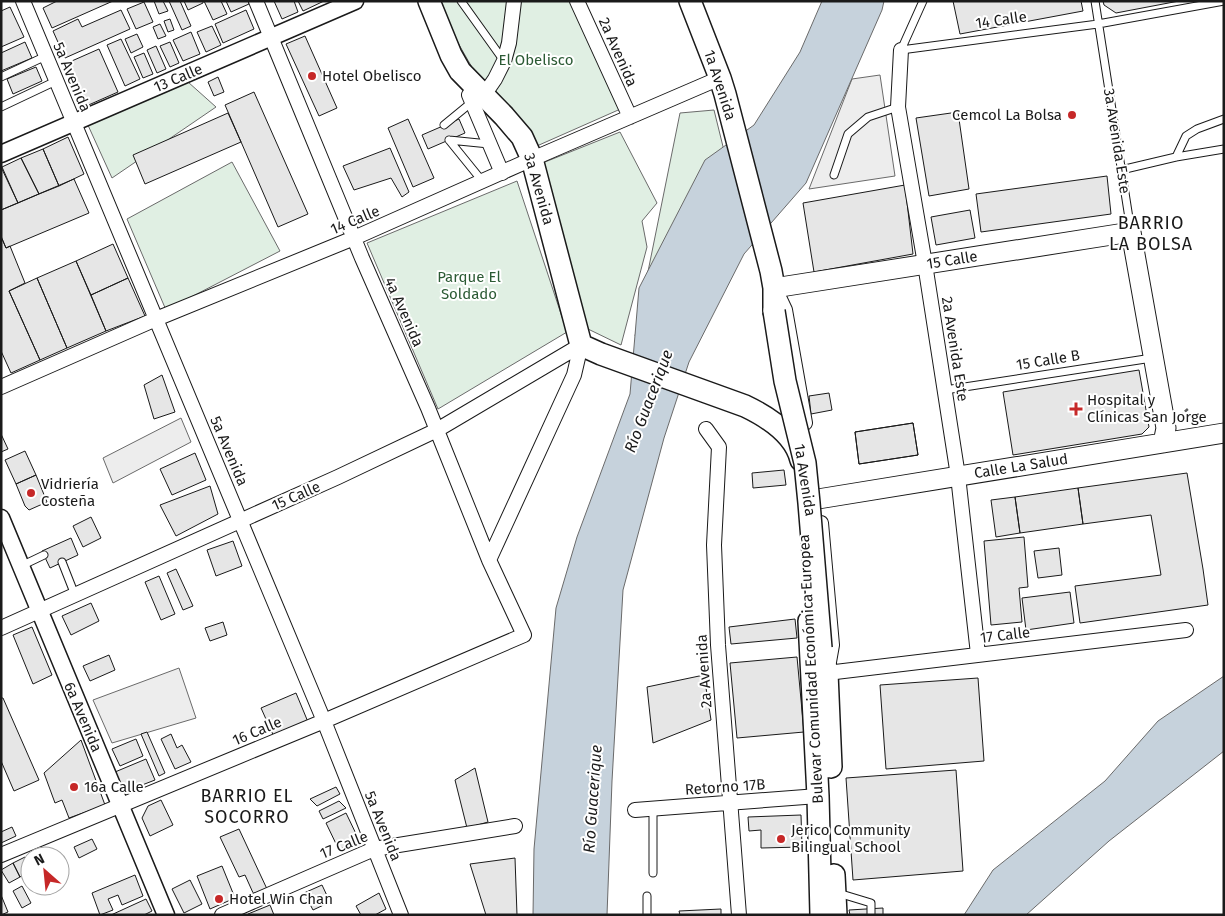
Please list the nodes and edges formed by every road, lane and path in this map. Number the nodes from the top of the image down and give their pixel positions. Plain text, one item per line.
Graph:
1 (23, 1) edge
2 (256, 1) edge
3 (355, 1) edge
4 (429, 1) edge
5 (461, 1) edge
6 (514, 1) edge
7 (577, 1) edge
8 (690, 1) edge
9 (923, 1) edge
10 (1095, 1) edge
11 (1224, 1) edge
12 (1098, 24) junction
13 (271, 38) junction
14 (901, 50) junction
15 (46, 56) junction
16 (504, 61) junction
17 (1, 77) edge
18 (56, 81) junction
19 (723, 86) junction
20 (478, 99) junction
21 (1, 107) edge
22 (898, 107) junction
23 (630, 117) junction
24 (1224, 119) edge
25 (74, 123) junction
26 (444, 125) dead end
27 (489, 144) junction
28 (1224, 149) edge
29 (1, 154) edge
30 (1176, 157) junction
31 (532, 159) junction
32 (1121, 170) junction
33 (502, 173) junction
34 (834, 175) dead end
35 (482, 182) junction
36 (1131, 232) junction
37 (354, 238) junction
38 (925, 264) junction
39 (772, 280) junction
40 (156, 320) junction
41 (581, 345) junction
42 (1154, 358) junction
43 (1, 387) edge
44 (945, 390) junction
45 (778, 427) junction
46 (706, 429) dead end
47 (437, 430) junction
48 (1224, 433) edge
49 (1169, 438) junction
50 (958, 476) junction
51 (818, 499) junction
52 (1, 518) edge
53 (240, 521) junction
54 (44, 555) dead end
55 (489, 560) junction
56 (62, 562) dead end
57 (21, 566) junction
58 (76, 595) junction
59 (40, 612) junction
60 (1, 628) edge
61 (1186, 630) dead end
62 (524, 635) joint
63 (978, 654) junction
64 (828, 673) junction
65 (324, 721) junction
66 (818, 796) junction
67 (730, 802) junction
68 (120, 806) junction
69 (653, 808) junction
70 (635, 810) dead end
71 (515, 826) dead end
72 (374, 849) junction
73 (1, 855) edge
74 (653, 873) dead end
75 (835, 892) junction
76 (647, 896) dead end
77 (166, 915) edge
78 (222, 915) edge
79 (401, 915) edge
80 (647, 915) edge
81 (739, 915) edge
82 (820, 915) edge
83 (836, 915) edge
84 (871, 915) edge

1 - 15 street, 5a Avenida
2 - 13 street, 4a Avenida
3 - 13 street, 13 Calle
4 - 20 main road, 3a Avenida
5 - 16 lane
6 - 16 street
7 - 23 street, 2a Avenida
8 - 19 main road, 1a Avenida
9 - 14 lane
10 - 12 lane, 3a Avenida Este
11 - 12 lane, 14 Calle
12 - 14 lane, 14 Calle
12 - 32 lane, 3a Avenida Este
13 - 25 street, 13 Calle
13 - 37 street, 4a Avenida
14 - 22 street, 2a Avenida Este
15 - 17 lane
15 - 18 street, 5a Avenida
16 - 20 street
18 - 21 lane
18 - 25 street, 5a Avenida
19 - 23 street, 14 Calle
19 - 39 main road, 1a Avenida
20 - 26 lane
20 - 27 street
20 - 31 main road, 3a Avenida
22 - 34 lane
22 - 38 street, 2a Avenida Este
23 - 31 street, 14 Calle
24 - 30 lane
25 - 29 street, 13 Calle
25 - 40 street, 5a Avenida
27 - 33 street
27 - 35 lane
28 - 30 lane
30 - 32 lane
31 - 33 street, 14 Calle
31 - 41 main road, 3a Avenida
32 - 36 lane, 3a Avenida Este
33 - 35 street, 14 Calle
35 - 37 street, 14 Calle
36 - 38 main road, 15 Calle
36 - 42 main road, 3a Avenida Este
37 - 40 street, 14 Calle
37 - 47 street, 4a Avenida
38 - 39 main road, 15 Calle
38 - 44 street, 2a Avenida Este
39 - 51 street, 1a Avenida
39 - 64 main road, 1a Avenida, bridge
40 - 43 street, 14 Calle
40 - 53 street, 5a Avenida
41 - 45 main road
41 - 47 street, 15 Calle
41 - 55 street, 3a Avenida
42 - 44 lane, 15 Calle B
42 - 49 main road, 3a Avenida Este
44 - 50 street, 2a Avenida Este
45 - 51 main road
45 - 66 main road, Bulevar Comunidad Económica Europea
46 - 67 street, 2a Avenida
47 - 53 street, 15 Calle
47 - 55 street, 4a Avenida
48 - 49 main road, Calle La Salud
49 - 50 main road, Calle La Salud
50 - 51 main road, Calle La Salud
50 - 63 street, 2a Avenida Este
51 - 64 street, Bulevar Comunidad Económica Europea
52 - 57 street, 6a Avenida
53 - 58 street, 15 Calle
53 - 65 street, 5a Avenida
54 - 57 lane
55 - 62 street, 4a Avenida
56 - 58 lane
57 - 59 street, 6a Avenida
58 - 59 street, 15 Calle
59 - 60 street, 15 Calle
59 - 68 street, 6a Avenida
61 - 63 street, 17 Calle
62 - 65 street, 16 Calle
63 - 64 street, 17 Calle
64 - 75 main road, Bulevar Comunidad Económica Europea
65 - 68 street, 16 Calle
65 - 72 street, 5a Avenida
66 - 67 street, Retorno 17B
66 - 82 main road, Bulevar Comunidad Económica Europea
67 - 69 street, Retorno 17B
67 - 81 street, 2a Avenida
68 - 73 street, 16 Calle
68 - 77 street, 6a Avenida
69 - 70 street, Retorno 17B
69 - 74 lane
71 - 72 street, 17 Calle
72 - 78 street, 17 Calle
72 - 79 street, 5a Avenida
75 - 83 main road, Bulevar Comunidad Económica Europea
75 - 84 lane
76 - 80 lane

